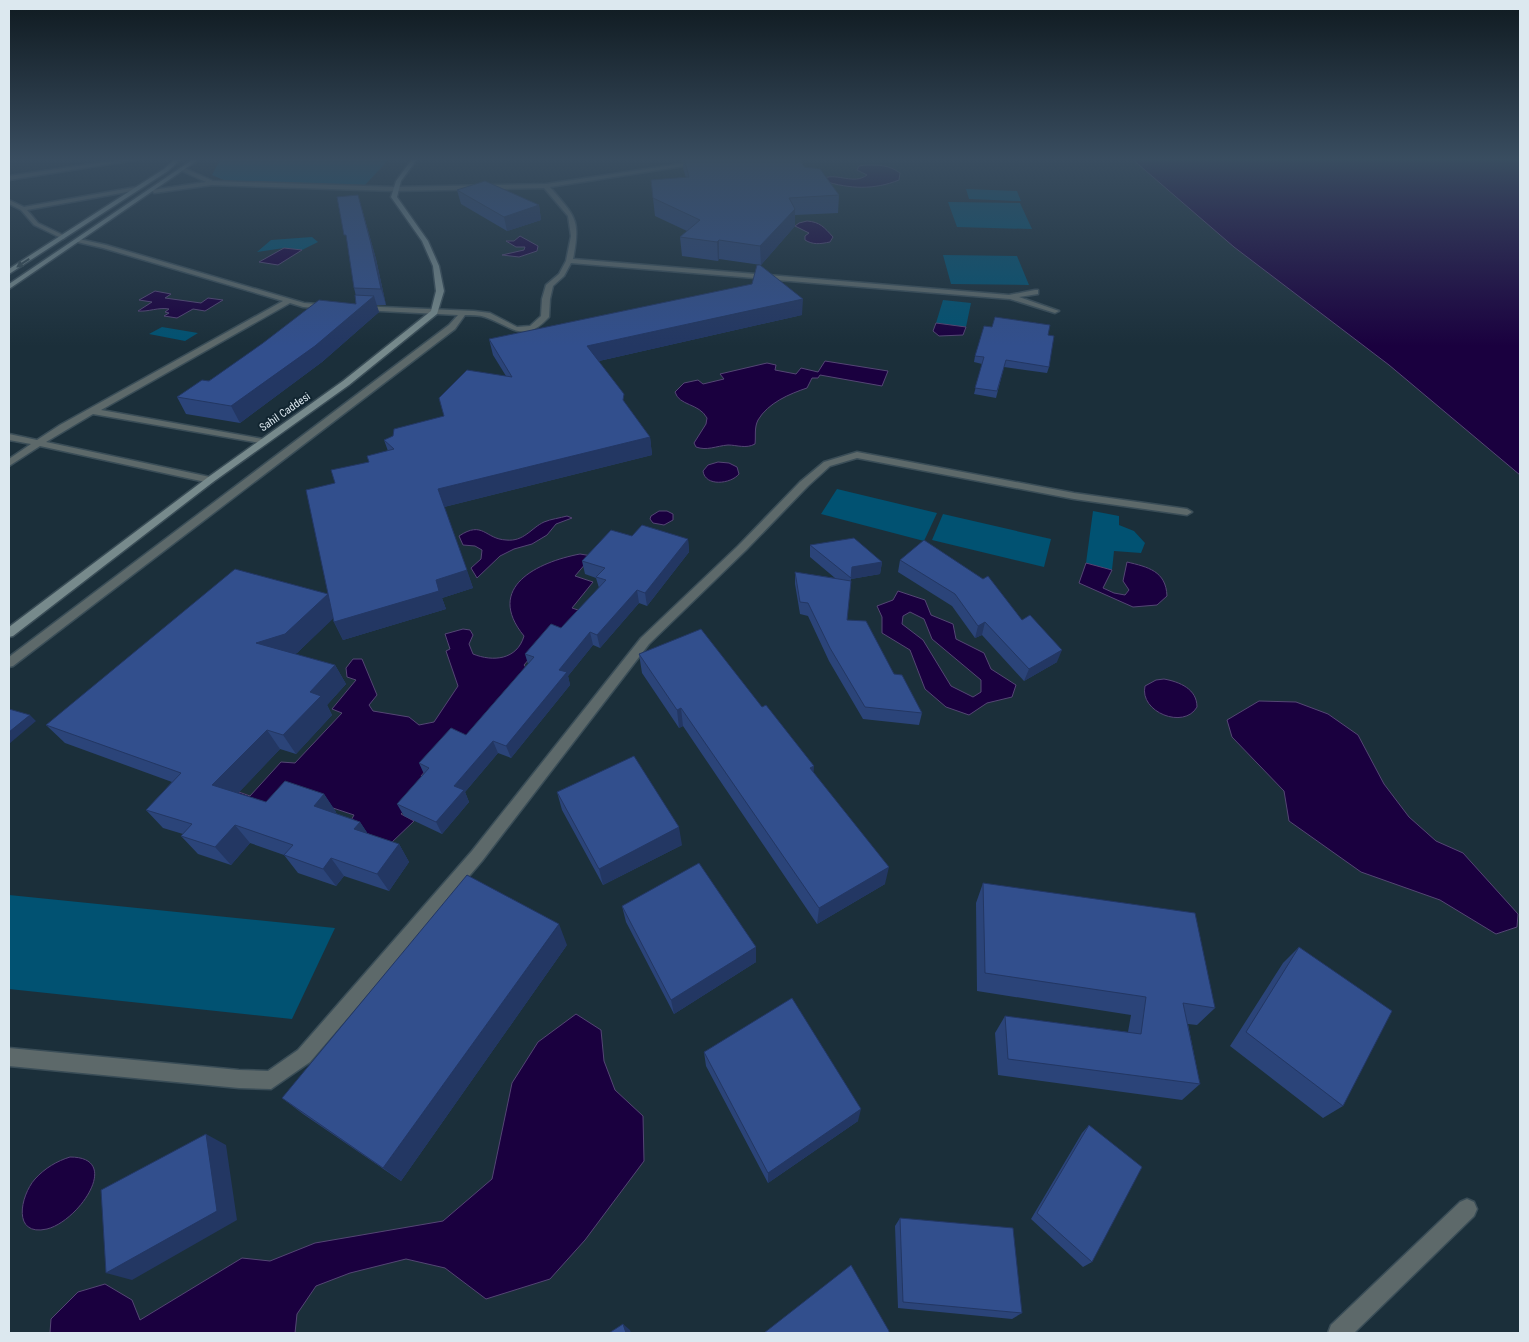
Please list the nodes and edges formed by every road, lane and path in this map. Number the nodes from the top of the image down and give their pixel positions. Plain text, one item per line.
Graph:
1 (33, 221) edge
2 (88, 221) edge
3 (110, 221) edge
4 (411, 221) edge
5 (572, 221) edge
6 (63, 237) junction
7 (79, 241) junction
8 (570, 261) junction
9 (9, 272) edge
10 (9, 287) edge
11 (1035, 292) dead end
12 (1009, 297) junction
13 (289, 301) junction
14 (340, 307) edge
15 (350, 308) edge
16 (1054, 311) dead end
17 (434, 312) junction
18 (463, 313) junction
19 (93, 411) junction
20 (9, 437) edge
21 (262, 442) junction
22 (37, 444) junction
23 (9, 463) edge
24 (210, 480) junction
25 (1187, 512) dead end
26 (9, 633) edge
27 (9, 663) edge
28 (9, 1057) edge
29 (1467, 1209) dead end
30 (1339, 1333) edge

1 - 6 street
2 - 6 main road
3 - 7 main road
4 - 17 main road
5 - 8 street
6 - 7 main road
6 -> 9 main road
7 - 10 main road
7 - 13 street
8 - 12 street
8 - 18 street
11 - 12 street
12 - 16 street
13 - 14 street
13 - 19 street
15 - 17 street
17 - 18 street
17 - 21 main road, Sahil Caddesi
18 - 27 street
19 - 21 street
19 - 22 street
20 - 22 street
21 - 24 main road, Sahil Caddesi
22 - 23 street
22 - 24 street
24 - 26 main road, Sahil Caddesi
25 - 28 street
29 - 30 street

